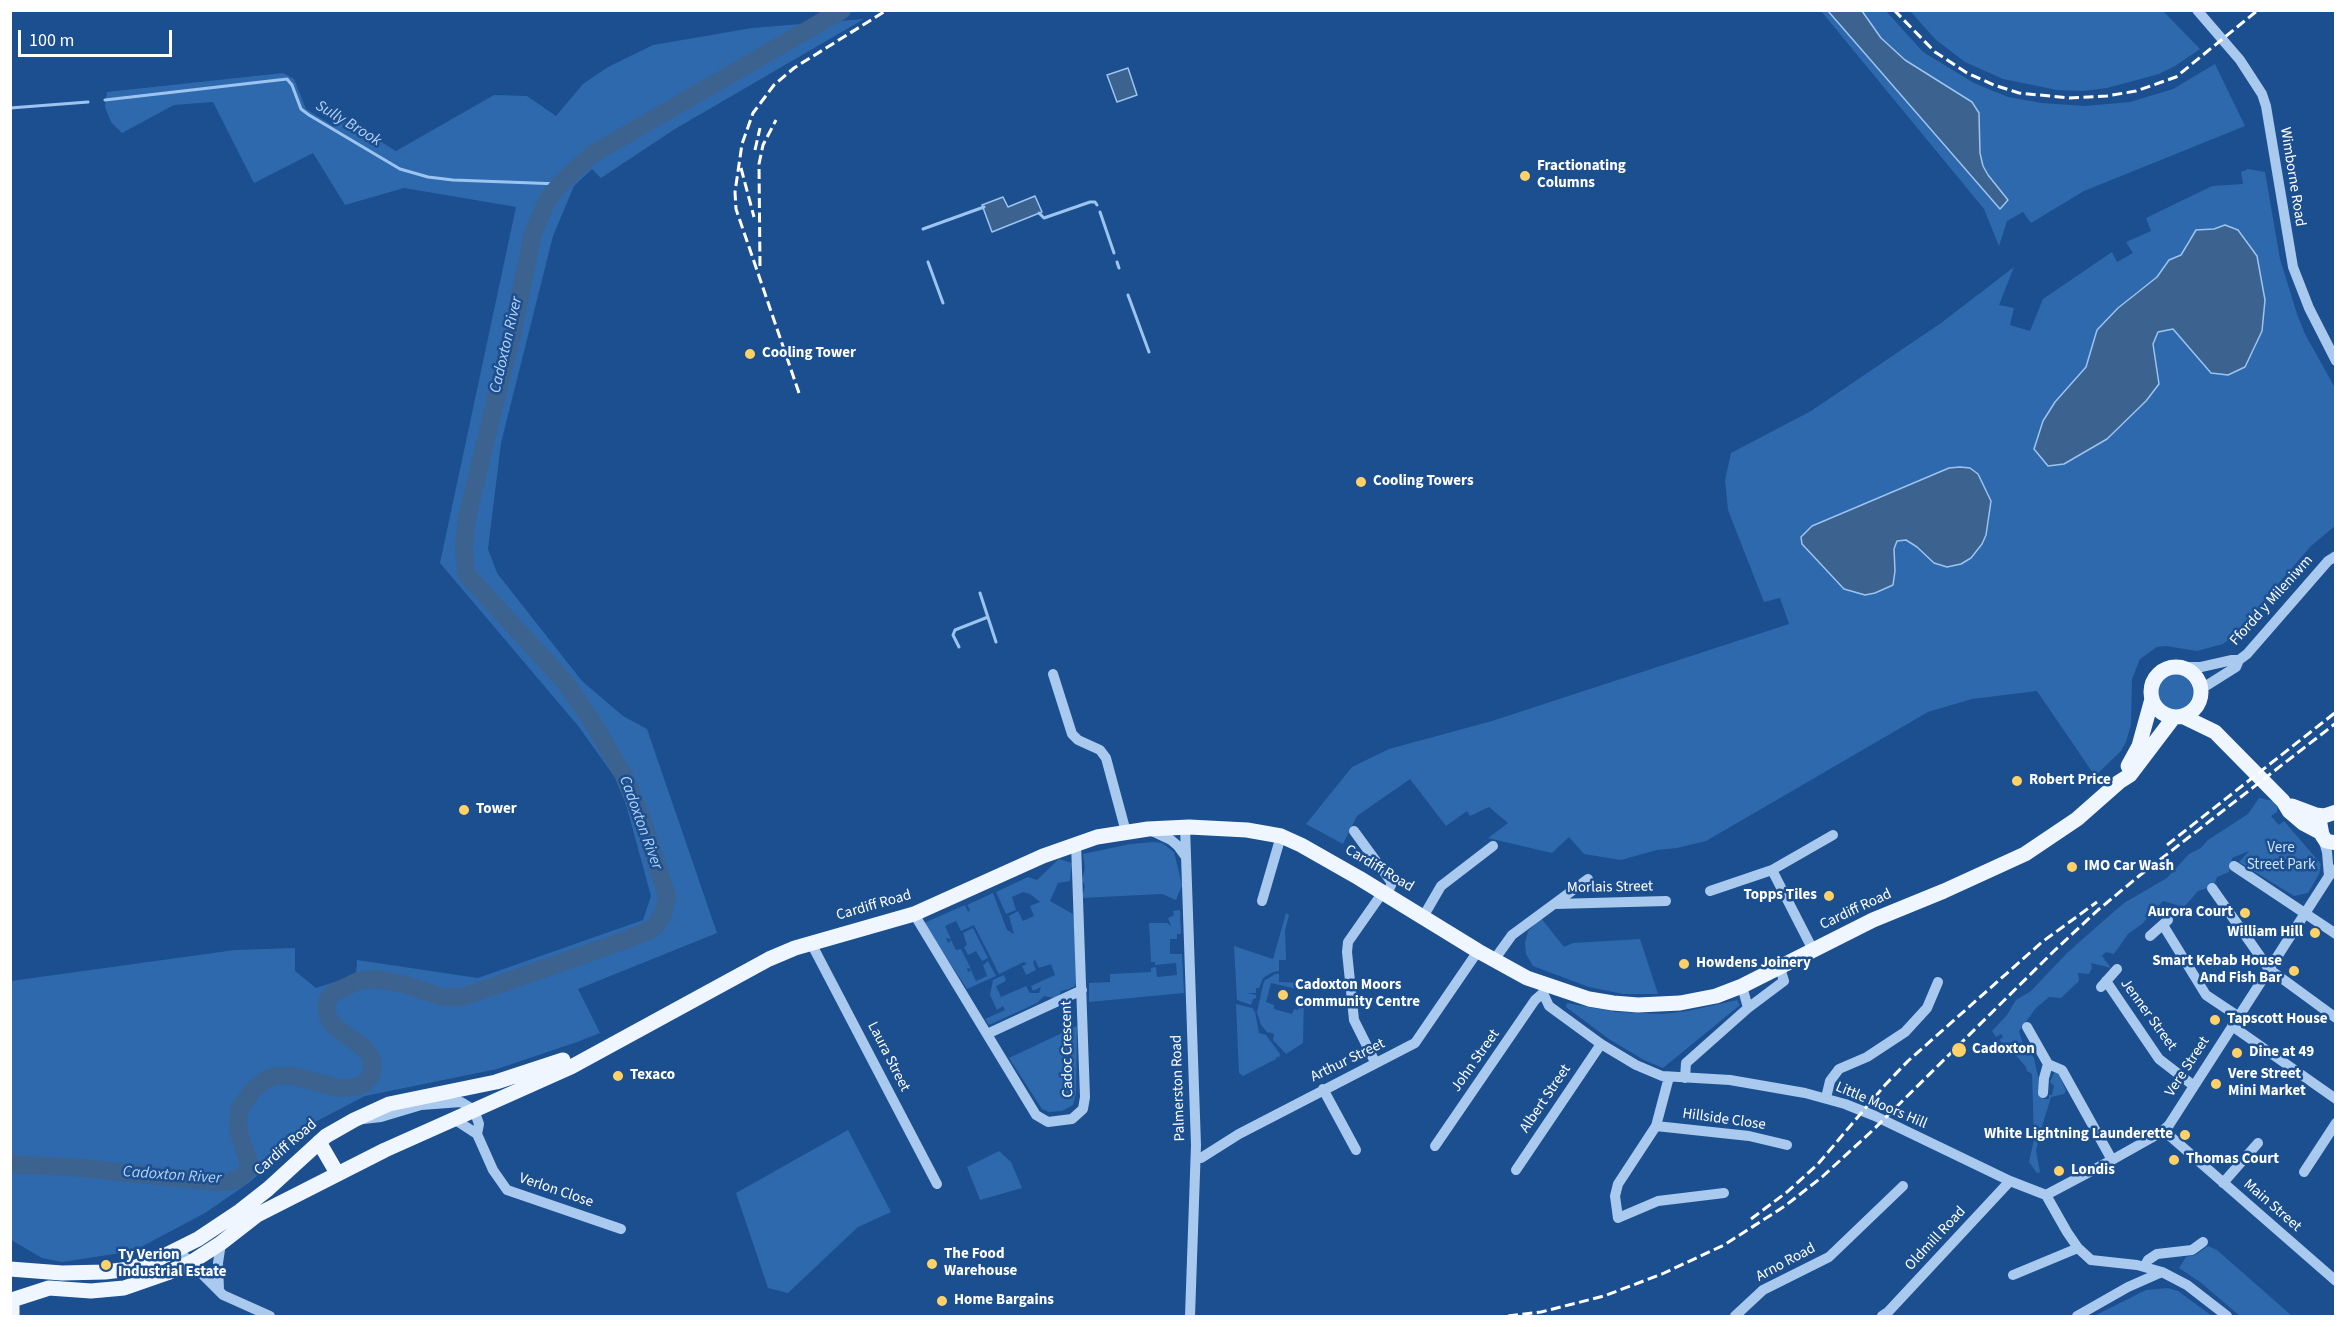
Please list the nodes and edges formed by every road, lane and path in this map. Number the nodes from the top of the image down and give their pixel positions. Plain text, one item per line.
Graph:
1 (2197, 10) edge
2 (2336, 361) edge
3 (2336, 548) edge
4 (2332, 559) edge
5 (2238, 660) junction
6 (2181, 667) junction
7 (1053, 674) dead end
8 (2201, 693) junction
9 (2152, 699) junction
10 (2178, 717) junction
11 (2215, 732) junction
12 (2120, 782) junction
13 (2283, 801) junction
14 (2330, 814) edge
15 (1185, 827) junction
16 (1148, 829) junction
17 (1354, 831) dead end
18 (1126, 832) junction
19 (2321, 834) junction
20 (1833, 835) dead end
21 (1281, 836) junction
22 (1076, 843) junction
23 (2336, 843) edge
24 (1493, 846) dead end
25 (1186, 858) junction
26 (2234, 866) dead end
27 (1772, 870) junction
28 (2332, 872) edge
29 (1588, 879) dead end
30 (2212, 888) dead end
31 (1710, 891) dead end
32 (1385, 893) junction
33 (1262, 901) dead end
34 (1666, 902) dead end
35 (1554, 904) junction
36 (2305, 913) junction
37 (914, 914) junction
38 (1423, 917) junction
39 (2336, 934) edge
40 (2151, 936) dead end
41 (811, 943) junction
42 (1814, 950) junction
43 (1478, 951) junction
44 (1494, 960) junction
45 (1780, 968) junction
46 (2117, 969) dead end
47 (2269, 969) junction
48 (1938, 982) dead end
49 (1742, 986) junction
50 (1544, 989) junction
51 (1082, 990) junction
52 (1748, 1008) junction
53 (2336, 1018) edge
54 (2235, 1022) junction
55 (2027, 1027) dead end
56 (987, 1034) junction
57 (1600, 1044) junction
58 (595, 1053) junction
59 (1375, 1062) junction
60 (2048, 1064) junction
61 (1669, 1077) junction
62 (1684, 1078) junction
63 (2194, 1086) junction
64 (1323, 1089) junction
65 (2043, 1093) dead end
66 (1826, 1098) junction
67 (2336, 1099) edge
68 (474, 1110) junction
69 (454, 1119) junction
70 (352, 1121) junction
71 (2336, 1123) edge
72 (1656, 1126) junction
73 (2163, 1130) junction
74 (477, 1134) junction
75 (319, 1142) junction
76 (2258, 1143) dead end
77 (1787, 1145) dead end
78 (1435, 1146) dead end
79 (1356, 1150) dead end
80 (1196, 1158) junction
81 (2112, 1160) junction
82 (1516, 1170) dead end
83 (2304, 1172) dead end
84 (337, 1173) junction
85 (2010, 1180) junction
86 (2223, 1183) junction
87 (937, 1185) dead end
88 (1902, 1186) dead end
89 (1724, 1193) dead end
90 (2046, 1195) junction
91 (621, 1229) dead end
92 (2203, 1242) dead end
93 (221, 1244) junction
94 (2078, 1248) junction
95 (172, 1252) junction
96 (190, 1263) junction
97 (2144, 1267) junction
98 (10, 1270) edge
99 (2162, 1272) junction
100 (2013, 1275) dead end
101 (2336, 1281) edge
102 (219, 1290) junction
103 (12, 1306) edge
104 (270, 1317) edge
105 (1190, 1317) edge
106 (1735, 1317) edge
107 (1882, 1317) edge
108 (2077, 1317) edge
109 (2227, 1317) edge

1 - 2 street, Wimborne Road
3 - 4 street, Ffordd y Mileniwm
4 - 5 street, Ffordd y Mileniwm
5 - 6 street, Ffordd y Mileniwm
5 - 8 street, Ffordd y Mileniwm
6 - 8 main road
6 - 9 main road
7 - 18 street
8 - 10 main road
8 - 11 main road
9 - 10 main road
9 - 12 main road, Cardiff Road
10 - 11 main road
10 - 12 main road, Cardiff Road
11 - 13 main road
12 - 42 main road, Cardiff Road
13 - 14 main road
13 - 19 main road
14 - 19 main road
15 - 16 main road, Cardiff Road
15 - 21 main road, Cardiff Road
15 - 25 street, Palmerston Road
16 - 18 main road, Cardiff Road
16 - 25 street
17 - 32 street
18 - 22 main road, Cardiff Road
19 - 23 main road
19 - 28 street, Vere Street
20 - 27 street
21 - 32 main road, Cardiff Road
21 - 33 street
22 - 37 main road, Cardiff Road
22 - 51 street, Cadoc Crescent
24 - 38 street
25 - 80 street, Palmerston Road
26 - 36 street
27 - 31 street
27 - 42 street
28 - 36 street, Vere Street
29 - 35 street
30 - 47 street
32 - 38 main road, Cardiff Road
32 - 59 street
34 - 35 street, Morlais Street
35 - 44 street
36 - 39 street
36 - 47 street, Vere Street
37 - 41 main road, Cardiff Road
37 - 56 street, Cadoc Crescent
38 - 43 main road, Cardiff Road
40 - 54 street
41 - 58 main road, Cardiff Road
41 - 87 street, Laura Street
42 - 45 main road, Cardiff Road
43 - 44 main road, Cardiff Road
43 - 59 street, Arthur Street
44 - 50 main road, Cardiff Road
45 - 49 main road, Cardiff Road
45 - 52 street
46 - 63 street, Jenner Street
47 - 53 street
47 - 54 street, Vere Street
48 - 66 street
49 - 50 main road, Cardiff Road
49 - 52 street
50 - 57 street, Little Moors Hill
50 - 78 street, John Street
51 - 56 street
51 - 56 street, Cadoc Crescent
52 - 62 street
54 - 63 street, Vere Street
54 - 67 street
55 - 60 street
57 - 61 street, Little Moors Hill
57 - 82 street, Albert Street
58 - 68 main road, Cardiff Road
58 - 70 main road, Cardiff Road
59 - 64 street, Arthur Street
60 - 65 street
60 - 81 street
61 - 62 street, Little Moors Hill
61 - 72 street, Hillside Close
62 - 66 street, Little Moors Hill
63 - 73 street, Vere Street
64 - 79 street
64 - 80 street, Arthur Street
66 - 85 street, Little Moors Hill
68 - 69 main road, Cardiff Road
68 - 70 street
68 - 74 street, Verlon Close
69 - 74 street
69 - 84 main road, Cardiff Road
70 - 75 main road, Cardiff Road
71 - 83 street
72 - 77 street, Hillside Close
72 - 89 street, Hillside Close
73 - 81 street, Vere Street
73 - 86 street, Main Street
74 - 91 street, Verlon Close
75 - 84 main road
75 - 95 main road, Cardiff Road
76 - 86 street
80 - 105 street, Palmerston Road
81 - 90 street, Vere Street
84 - 93 main road, Cardiff Road
85 - 90 street, Little Moors Hill
85 - 107 street, Oldmill Road
86 - 101 street, Main Street
88 - 106 street, Arno Road
90 - 94 street
92 - 97 street
93 - 96 main road, Cardiff Road
93 - 102 street
94 - 97 street
94 - 100 street
95 - 96 street
95 - 98 main road, Cardiff Road
96 - 102 street
96 - 103 main road, Cardiff Road
97 - 99 street
98 - 103 main road
99 - 108 street
99 - 109 street
102 - 104 street

